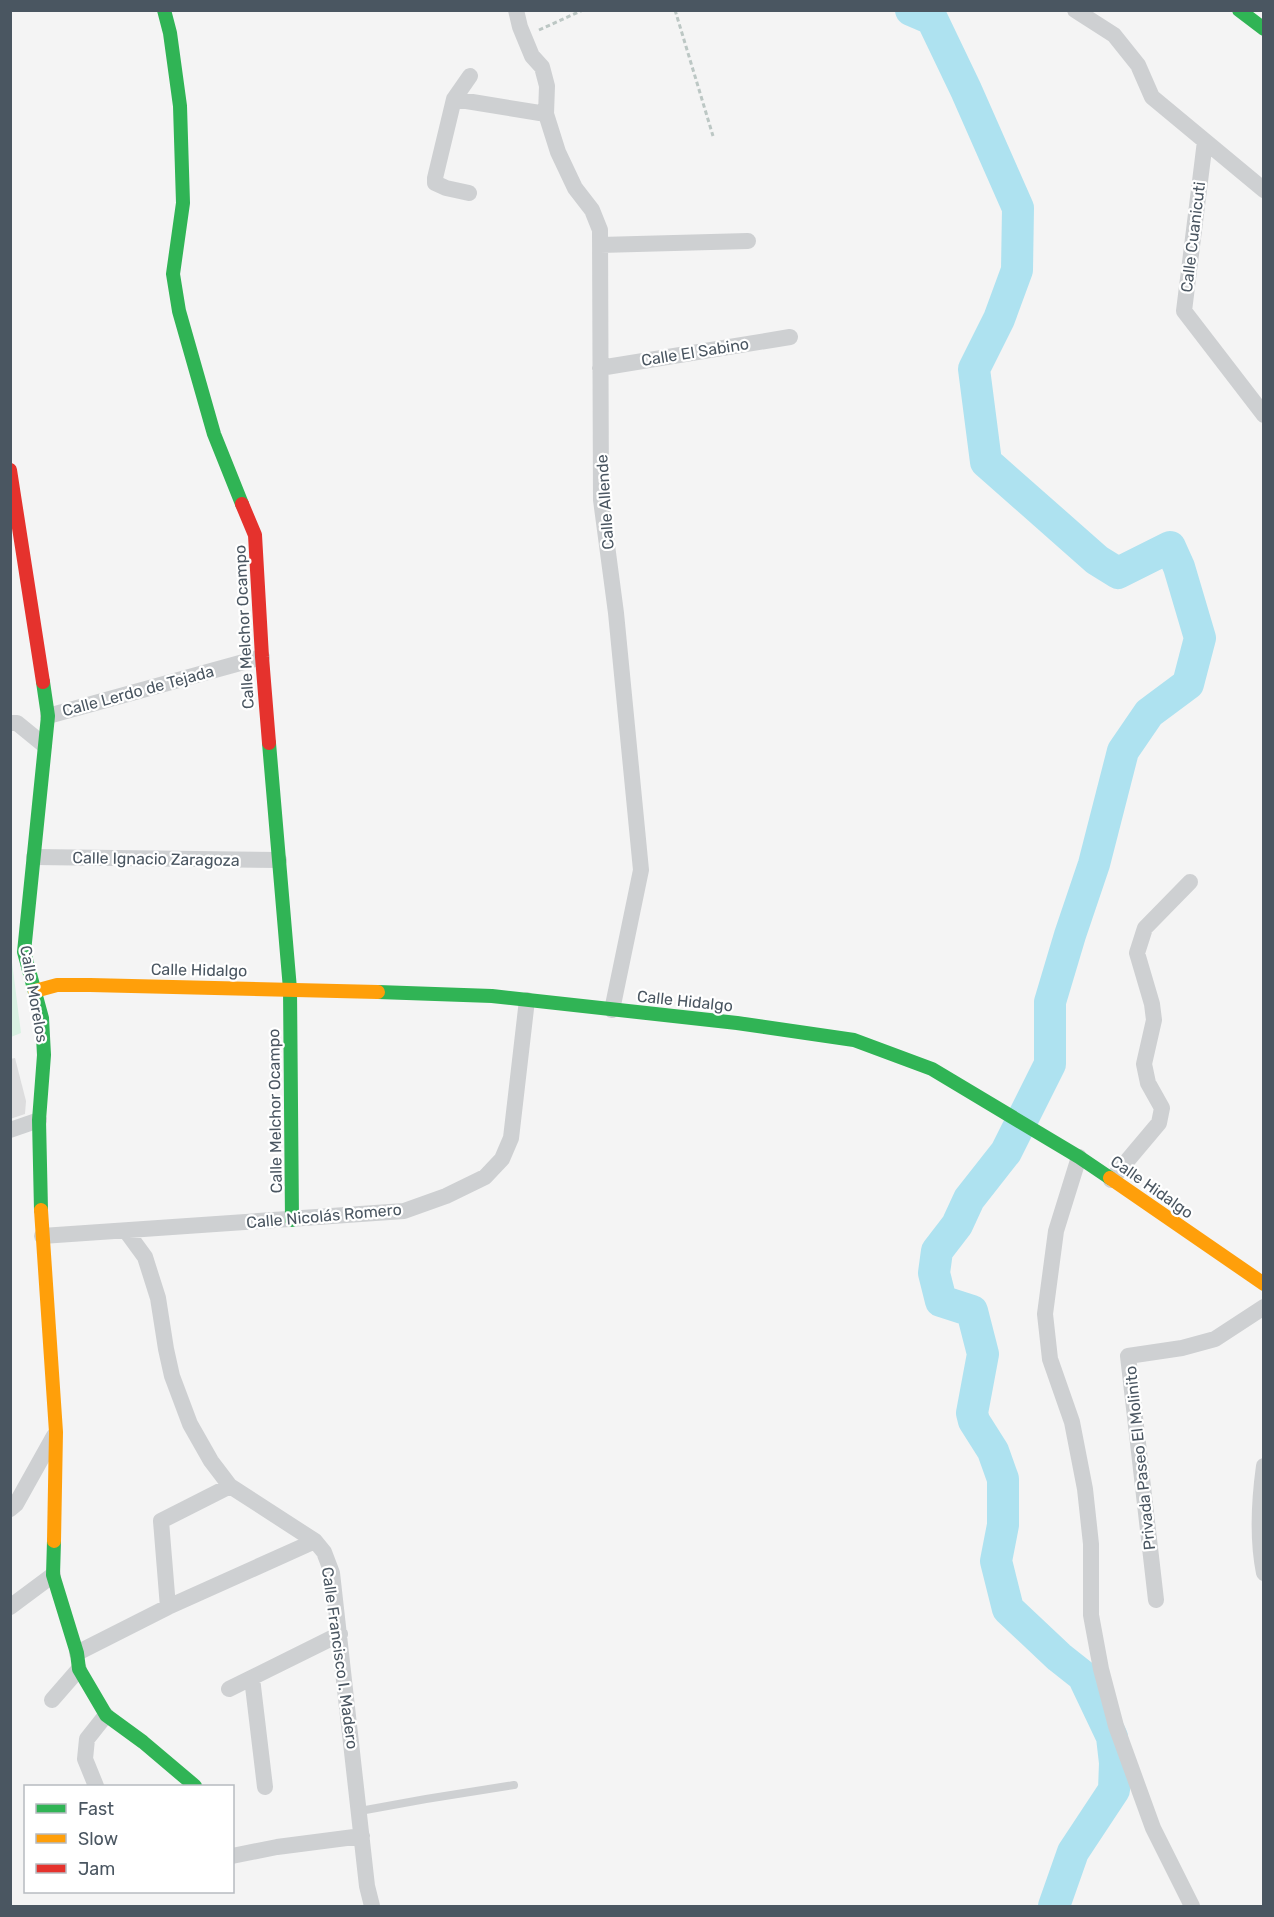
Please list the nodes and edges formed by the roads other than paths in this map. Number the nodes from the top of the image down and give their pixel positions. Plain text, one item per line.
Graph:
1 (164, 10) edge
2 (516, 10) edge
3 (1075, 10) edge
4 (1239, 10) edge
5 (1263, 29) edge
6 (470, 76) dead end
7 (454, 99) junction
8 (546, 114) junction
9 (1205, 141) junction
10 (1263, 190) edge
11 (469, 193) dead end
12 (748, 242) dead end
13 (600, 245) junction
14 (790, 337) dead end
15 (600, 368) junction
16 (1258, 395) edge
17 (1263, 415) edge
18 (10, 470) edge
19 (262, 657) junction
20 (48, 716) junction
21 (10, 723) edge
22 (44, 745) junction
23 (34, 857) junction
24 (279, 860) junction
25 (1190, 882) dead end
26 (290, 988) junction
27 (35, 991) junction
28 (527, 1000) junction
29 (612, 1010) junction
30 (39, 1120) junction
31 (10, 1130) edge
32 (1076, 1156) junction
33 (1112, 1180) junction
34 (292, 1220) junction
35 (126, 1231) junction
36 (42, 1236) junction
37 (1263, 1284) edge
38 (1263, 1307) edge
39 (56, 1432) junction
40 (1263, 1466) edge
41 (230, 1486) junction
42 (10, 1509) edge
43 (315, 1541) junction
44 (1263, 1573) edge
45 (53, 1575) junction
46 (1156, 1600) dead end
47 (10, 1606) edge
48 (168, 1607) junction
49 (340, 1634) junction
50 (78, 1661) junction
51 (252, 1678) junction
52 (229, 1689) dead end
53 (52, 1700) dead end
54 (106, 1715) junction
55 (96, 1785) edge
56 (194, 1785) edge
57 (514, 1785) dead end
58 (265, 1787) dead end
59 (360, 1811) junction
60 (362, 1836) junction
61 (234, 1852) edge
62 (372, 1906) edge
63 (1192, 1906) edge

1 - 19 street, Calle Melchor Ocampo
2 - 8 street, Calle Allende
3 - 9 street
4 - 5 street
6 - 7 street
7 - 8 street
7 - 11 street
8 - 13 street, Calle Allende
9 - 10 street
9 - 16 street, Calle Cuanicuti
12 - 13 street
13 - 15 street, Calle Allende
14 - 15 street, Calle El Sabino
15 - 29 street, Calle Allende
16 - 17 street, Calle Cuanicuti
18 - 20 street, Calle Morelos
19 - 20 street, Calle Lerdo de Tejada
19 - 24 street, Calle Melchor Ocampo
20 - 22 street, Calle Morelos
21 - 22 street
22 - 23 street, Calle Morelos
23 - 24 street, Calle Ignacio Zaragoza
23 - 27 street, Calle Morelos
24 - 26 street, Calle Melchor Ocampo
25 - 33 street
26 - 27 street, Calle Hidalgo
26 - 28 street, Calle Hidalgo
26 - 34 street, Calle Melchor Ocampo
27 - 30 street, Calle Morelos
28 - 29 street, Calle Hidalgo
28 - 34 street, Calle Nicolás Romero
29 - 32 street, Calle Hidalgo
30 - 31 street
30 - 36 street, Calle Morelos
32 - 33 street, Calle Hidalgo
32 - 63 street
33 - 37 street, Calle Hidalgo
34 - 35 street, Calle Nicolás Romero
35 - 36 street, Calle Nicolás Romero
35 - 41 street, Calle Francisco I. Madero
36 - 39 street, Calle Morelos
38 - 46 street, Privada Paseo El Molinito
39 - 42 street
39 - 45 street, Calle Morelos
40 - 44 street
41 - 43 street, Calle Francisco I. Madero
41 - 48 street
43 - 48 street
43 - 49 street, Calle Francisco I. Madero
45 - 47 street
45 - 50 street, Calle Morelos
48 - 50 street
49 - 51 street
49 - 59 street, Calle Francisco I. Madero
50 - 53 street
50 - 54 street, Calle Morelos
51 - 52 street
51 - 58 street
54 - 55 street
54 - 56 street
57 - 59 lane
59 - 60 street, Calle Francisco I. Madero
60 - 61 street
60 - 62 street, Calle Francisco I. Madero

